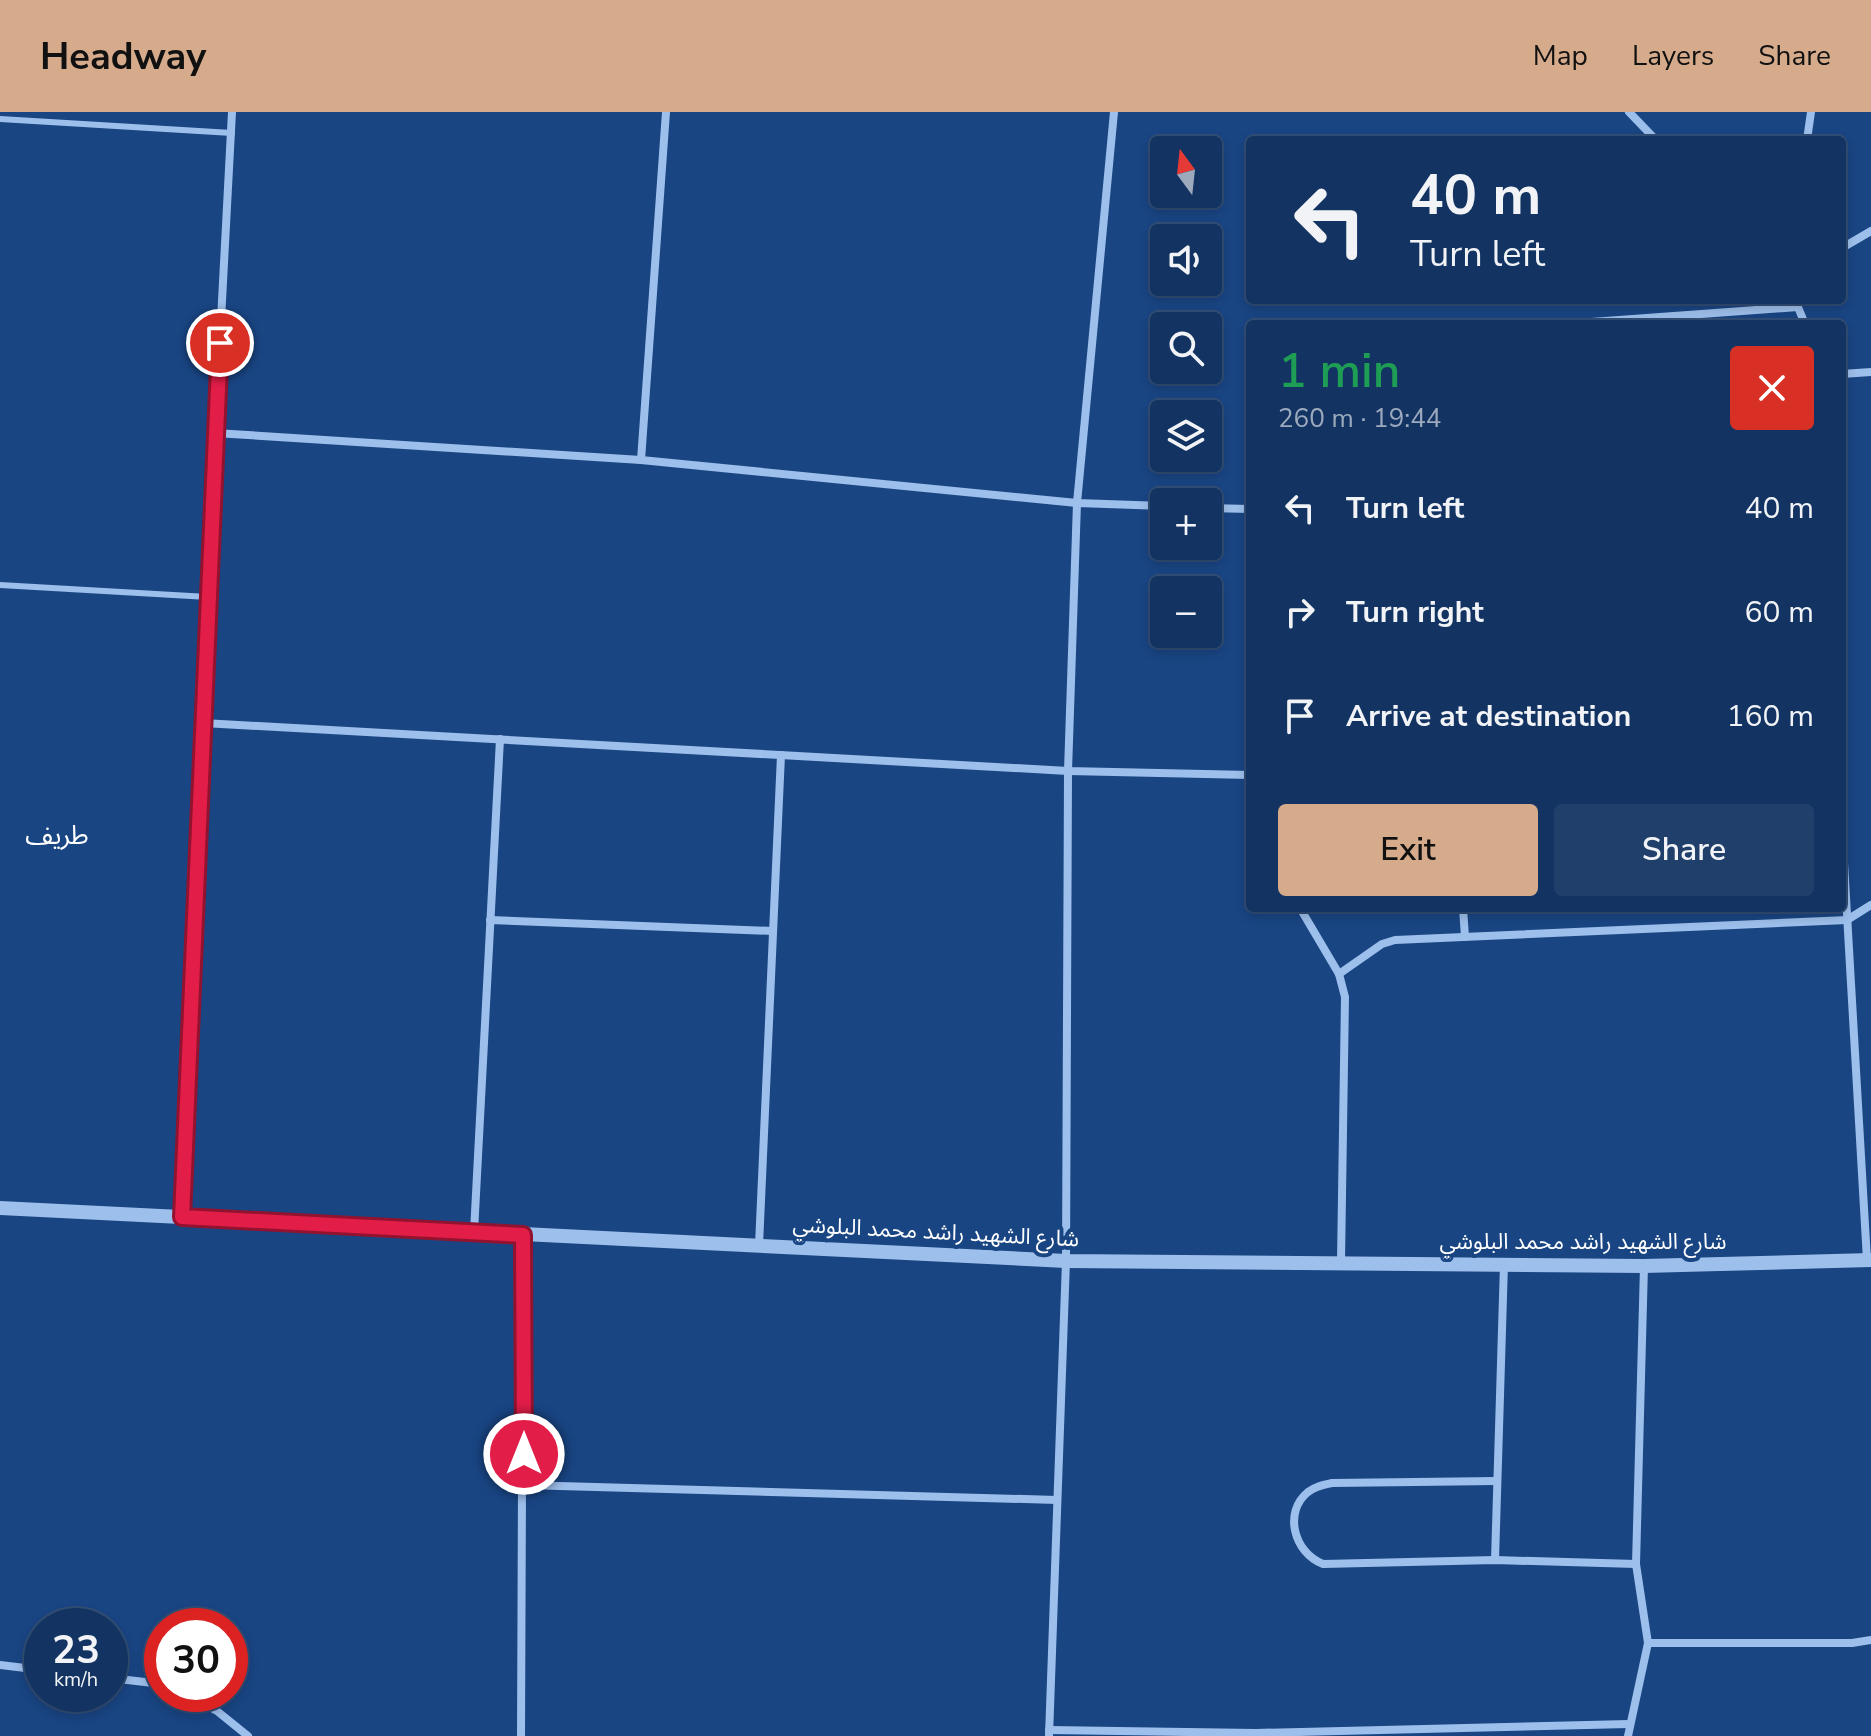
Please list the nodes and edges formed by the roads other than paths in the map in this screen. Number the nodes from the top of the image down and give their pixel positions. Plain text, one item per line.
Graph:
1 (232, 112) edge
2 (666, 112) edge
3 (1114, 112) edge
4 (1629, 112) edge
5 (1811, 112) edge
6 (0, 119) edge
7 (232, 133) junction
8 (1652, 136) edge
9 (1808, 136) edge
10 (1871, 231) edge
11 (1846, 246) edge
12 (1786, 304) edge
13 (1608, 320) edge
14 (1871, 372) edge
15 (1846, 374) edge
16 (215, 433) junction
17 (641, 460) junction
18 (1077, 503) junction
19 (1150, 506) edge
20 (1222, 508) edge
21 (1246, 509) edge
22 (0, 585) edge
23 (208, 597) junction
24 (203, 723) junction
25 (500, 739) junction
26 (781, 755) junction
27 (1068, 771) junction
28 (1246, 775) edge
29 (1846, 902) edge
30 (1871, 905) edge
31 (1302, 912) edge
32 (1463, 912) edge
33 (490, 920) junction
34 (1847, 920) junction
35 (773, 931) junction
36 (1465, 937) junction
37 (1339, 974) junction
38 (0, 1208) edge
39 (182, 1217) junction
40 (474, 1232) junction
41 (523, 1235) junction
42 (759, 1245) junction
43 (1869, 1260) edge
44 (1066, 1261) junction
45 (1341, 1262) junction
46 (1504, 1264) junction
47 (1644, 1266) junction
48 (1497, 1481) junction
49 (524, 1485) junction
50 (1057, 1500) junction
51 (1495, 1560) junction
52 (1636, 1564) junction
53 (1871, 1640) edge
54 (1648, 1643) junction
55 (0, 1665) edge
56 (24, 1668) edge
57 (218, 1712) edge
58 (1629, 1724) junction
59 (1049, 1733) edge
60 (1256, 1735) edge
61 (248, 1736) edge
62 (521, 1736) edge
63 (1628, 1736) edge

1 - 7 street
2 - 17 street
3 - 18 street
4 - 8 street
5 - 9 street
6 - 7 lane
7 - 16 street
10 - 11 street
12 - 13 street
14 - 15 street
16 - 17 street
16 - 23 street
17 - 18 street
18 - 19 street
18 - 27 street
20 - 21 street
22 - 23 lane
23 - 24 street
24 - 25 street
24 - 39 street
25 - 26 street
25 - 33 street
26 - 27 street
26 - 35 street
27 - 28 street
27 - 44 street
29 - 34 street
30 - 34 street
31 - 37 street
32 - 36 street
33 - 35 street
33 - 40 street
34 - 36 street
34 - 43 street
35 - 42 street
36 - 37 street
37 - 45 street
38 - 39 street, شارع الشهيد راشد محمد البلوشي
39 - 40 street, شارع الشهيد راشد محمد البلوشي
40 - 41 street, شارع الشهيد راشد محمد البلوشي
41 - 42 street, شارع الشهيد راشد محمد البلوشي
41 - 49 street
42 - 44 street, شارع الشهيد راشد محمد البلوشي
43 - 47 street, شارع الشهيد راشد محمد البلوشي
44 - 45 street, شارع الشهيد راشد محمد البلوشي
44 - 50 street
45 - 46 street, شارع الشهيد راشد محمد البلوشي
46 - 47 street, شارع الشهيد راشد محمد البلوشي
46 - 48 street
47 - 52 street
48 - 51 street
48 - 51 street
49 - 50 street
49 - 62 street
50 - 59 street
51 - 52 street
52 - 54 street
53 - 54 street
54 - 58 street
55 - 56 street
57 - 61 street
58 - 60 street
58 - 63 street
59 - 60 street

